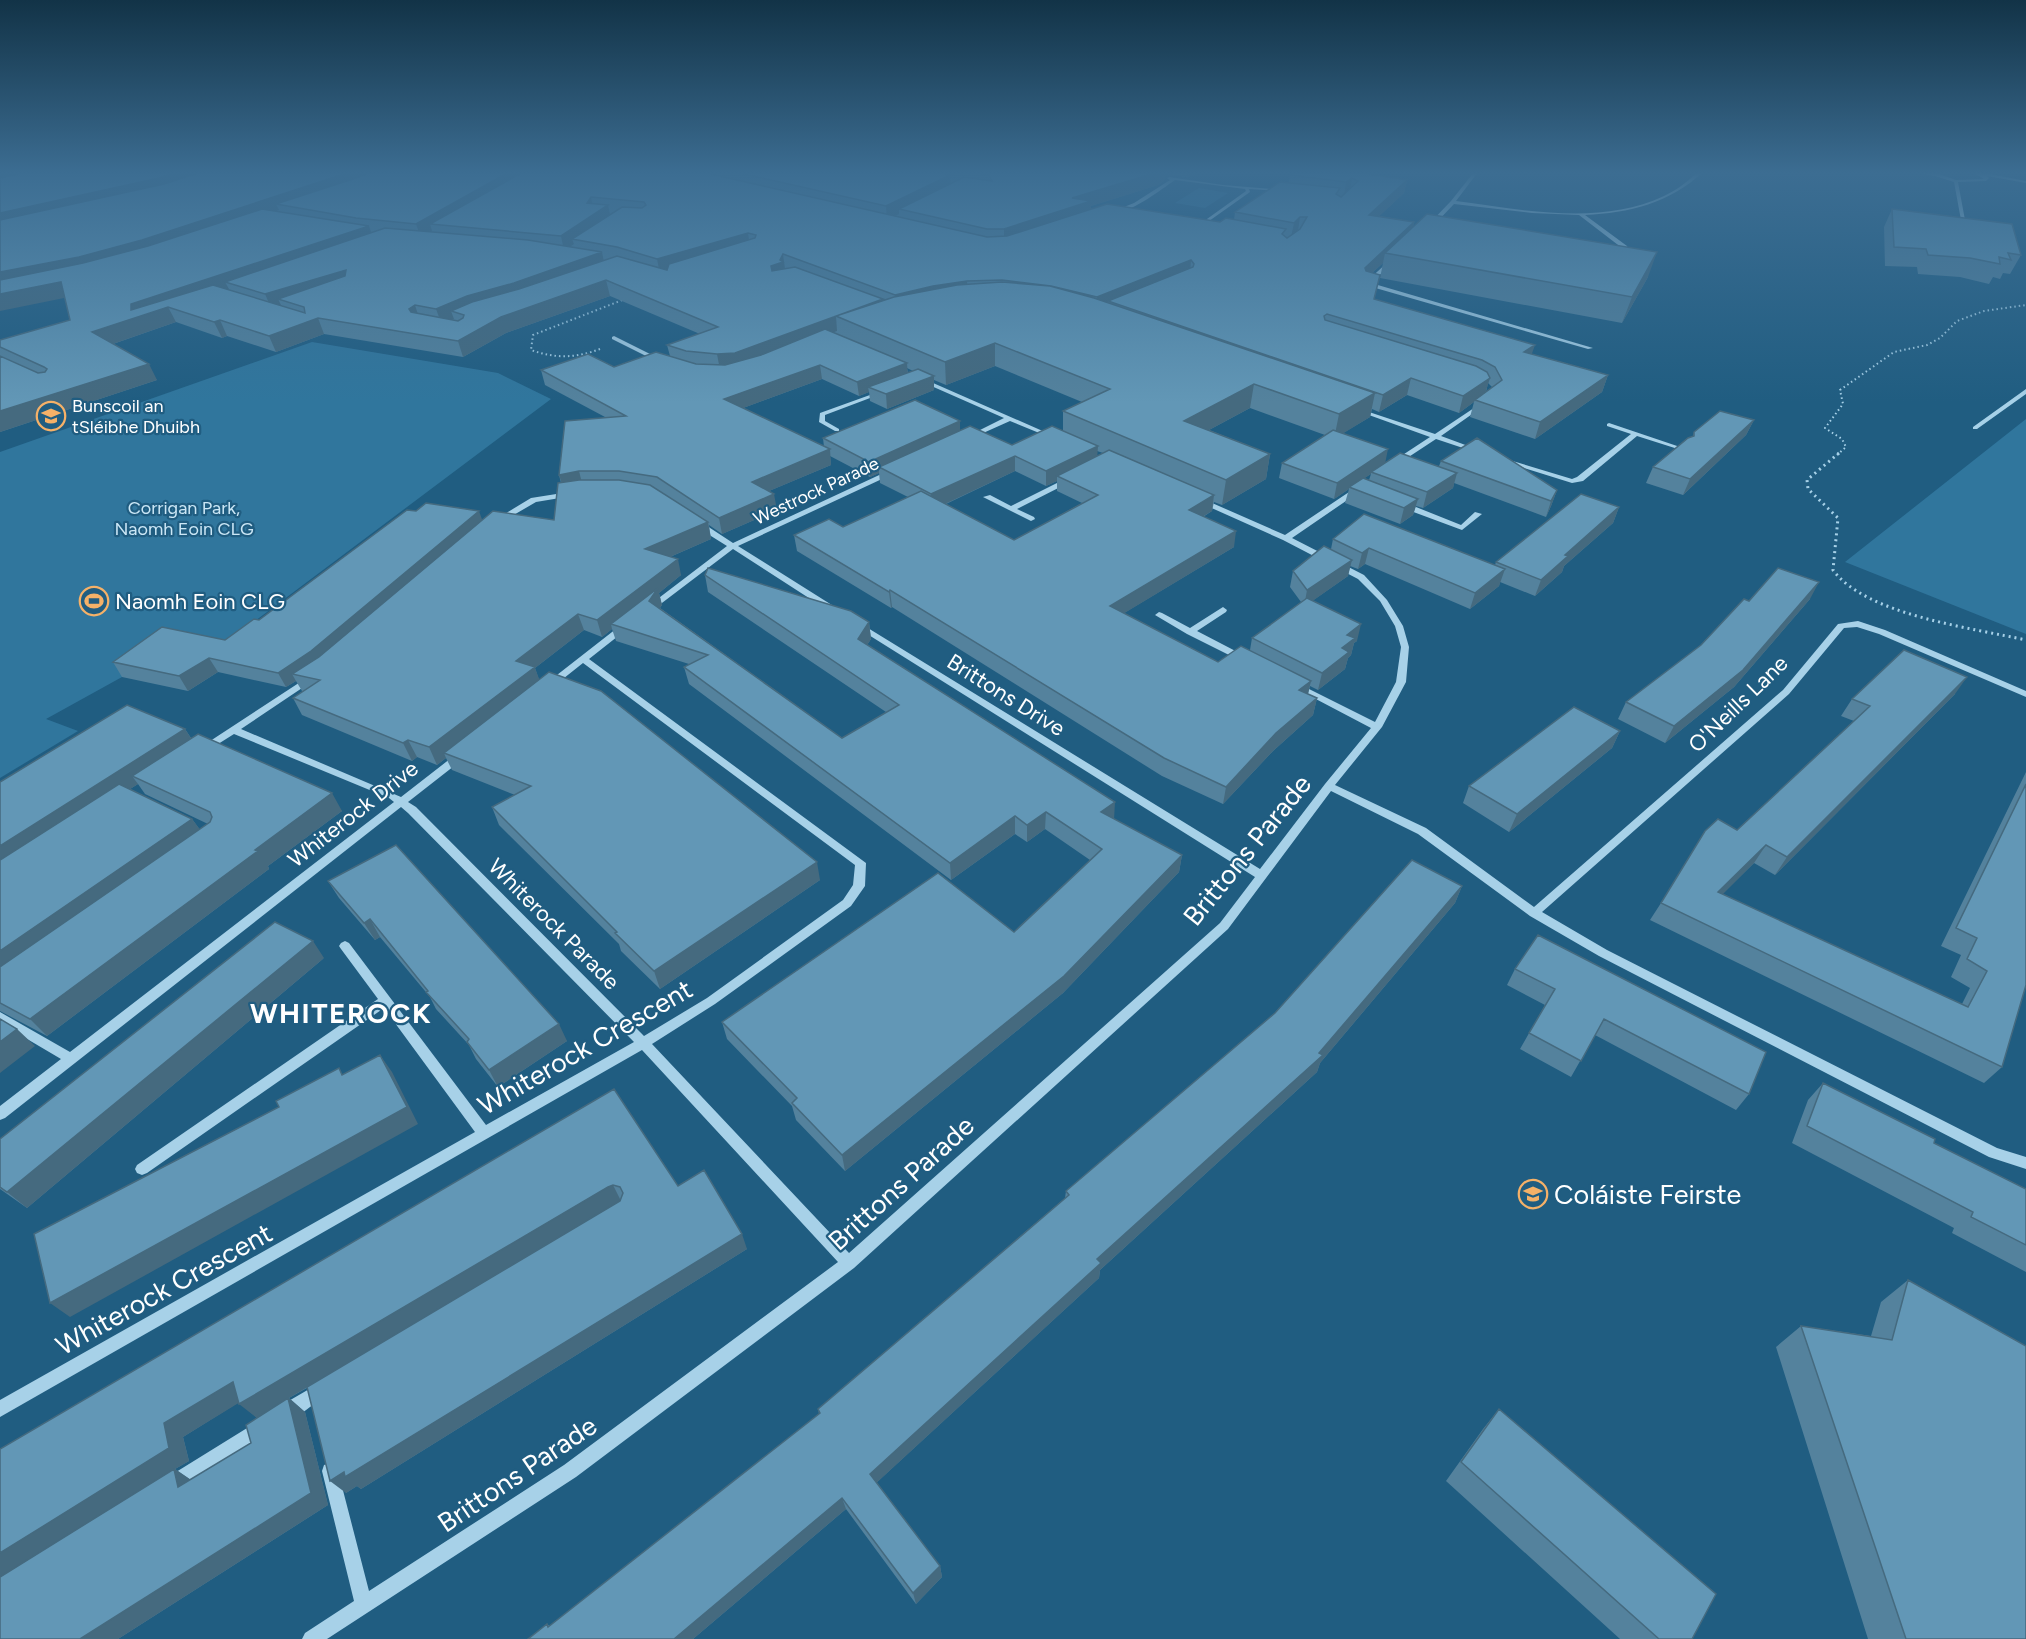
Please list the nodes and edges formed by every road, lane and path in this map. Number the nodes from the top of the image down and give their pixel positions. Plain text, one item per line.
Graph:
1 (1617, 250) edge
2 (1625, 251) joint
3 (1400, 253) edge
4 (1633, 253) edge
5 (634, 295) edge
6 (2026, 305) edge
7 (617, 340) joint
8 (1590, 348) dead end
9 (667, 364) edge
10 (918, 379) edge
11 (896, 387) edge
12 (2026, 391) edge
13 (1485, 403) edge
14 (1348, 406) edge
15 (1010, 418) junction
16 (1608, 425) dead end
17 (1976, 428) dead end
18 (837, 430) edge
19 (1636, 434) junction
20 (1436, 437) junction
21 (958, 442) edge
22 (1064, 442) edge
23 (1683, 449) edge
24 (1481, 452) edge
25 (1493, 456) edge
26 (1388, 469) edge
27 (897, 470) edge
28 (1075, 477) edge
29 (1369, 482) edge
30 (1359, 489) junction
31 (583, 491) edge
32 (1370, 493) edge
33 (987, 497) dead end
34 (1188, 497) edge
35 (1390, 500) edge
36 (1011, 509) junction
37 (1478, 514) dead end
38 (687, 516) edge
39 (1031, 519) dead end
40 (493, 525) edge
41 (1286, 538) junction
42 (732, 546) junction
43 (1223, 610) dead end
44 (840, 614) edge
45 (1159, 615) dead end
46 (850, 620) edge
47 (1190, 632) junction
48 (2026, 640) edge
49 (584, 659) junction
50 (1252, 664) edge
51 (323, 670) edge
52 (1283, 680) edge
53 (539, 694) edge
54 (2026, 694) edge
55 (1377, 727) junction
56 (234, 730) junction
57 (466, 752) edge
58 (196, 754) edge
59 (1329, 786) junction
60 (401, 802) junction
61 (1261, 876) junction
62 (1534, 913) junction
63 (345, 946) dead end
64 (385, 1001) junction
65 (0, 1017) edge
66 (643, 1043) junction
67 (71, 1059) junction
68 (0, 1114) edge
69 (484, 1134) junction
70 (2026, 1163) edge
71 (142, 1169) dead end
72 (849, 1263) junction
73 (315, 1398) edge
74 (0, 1409) edge
75 (325, 1454) edge
76 (160, 1491) edge
77 (364, 1605) junction
78 (311, 1639) edge

1 - 2 street
2 - 4 street
3 - 8 street
5 - 7 path
6 - 48 path
7 - 9 street
10 - 15 street
11 - 18 street
12 - 17 street
13 - 20 street
14 - 20 street
15 - 21 street
15 - 22 street
16 - 19 street
19 - 23 street
19 - 25 street
20 - 24 street
20 - 26 street
27 - 42 street, Westrock Parade
28 - 36 street
29 - 30 street
30 - 32 street
30 - 41 street
31 - 40 street
33 - 36 street
34 - 41 street
35 - 37 street
36 - 39 street
38 - 42 street
41 - 55 street, Brittons Parade
42 - 44 street
42 - 49 street
43 - 47 street
45 - 47 street
46 - 61 street, Brittons Drive
47 - 50 street
49 - 53 street
49 - 66 street, Whiterock Crescent
51 - 56 street
52 - 55 street
54 - 62 street, O'Neills Lane
55 - 59 street, Brittons Parade
56 - 58 street
56 - 60 street, Whiterock Parade
57 - 60 street, Whiterock Drive
59 - 61 street, Brittons Parade
59 - 62 street
60 - 66 street, Whiterock Parade
60 - 67 street, Whiterock Drive
61 - 72 street, Brittons Parade
62 - 70 street
63 - 64 street
64 - 69 street
64 - 71 street
65 - 67 street
66 - 69 street, Whiterock Crescent
66 - 72 street, Whiterock Parade
67 - 68 street, Whiterock Drive
69 - 74 street, Whiterock Crescent
72 - 77 street, Brittons Parade
73 - 76 street
75 - 77 street
77 - 78 street, Brittons Parade

